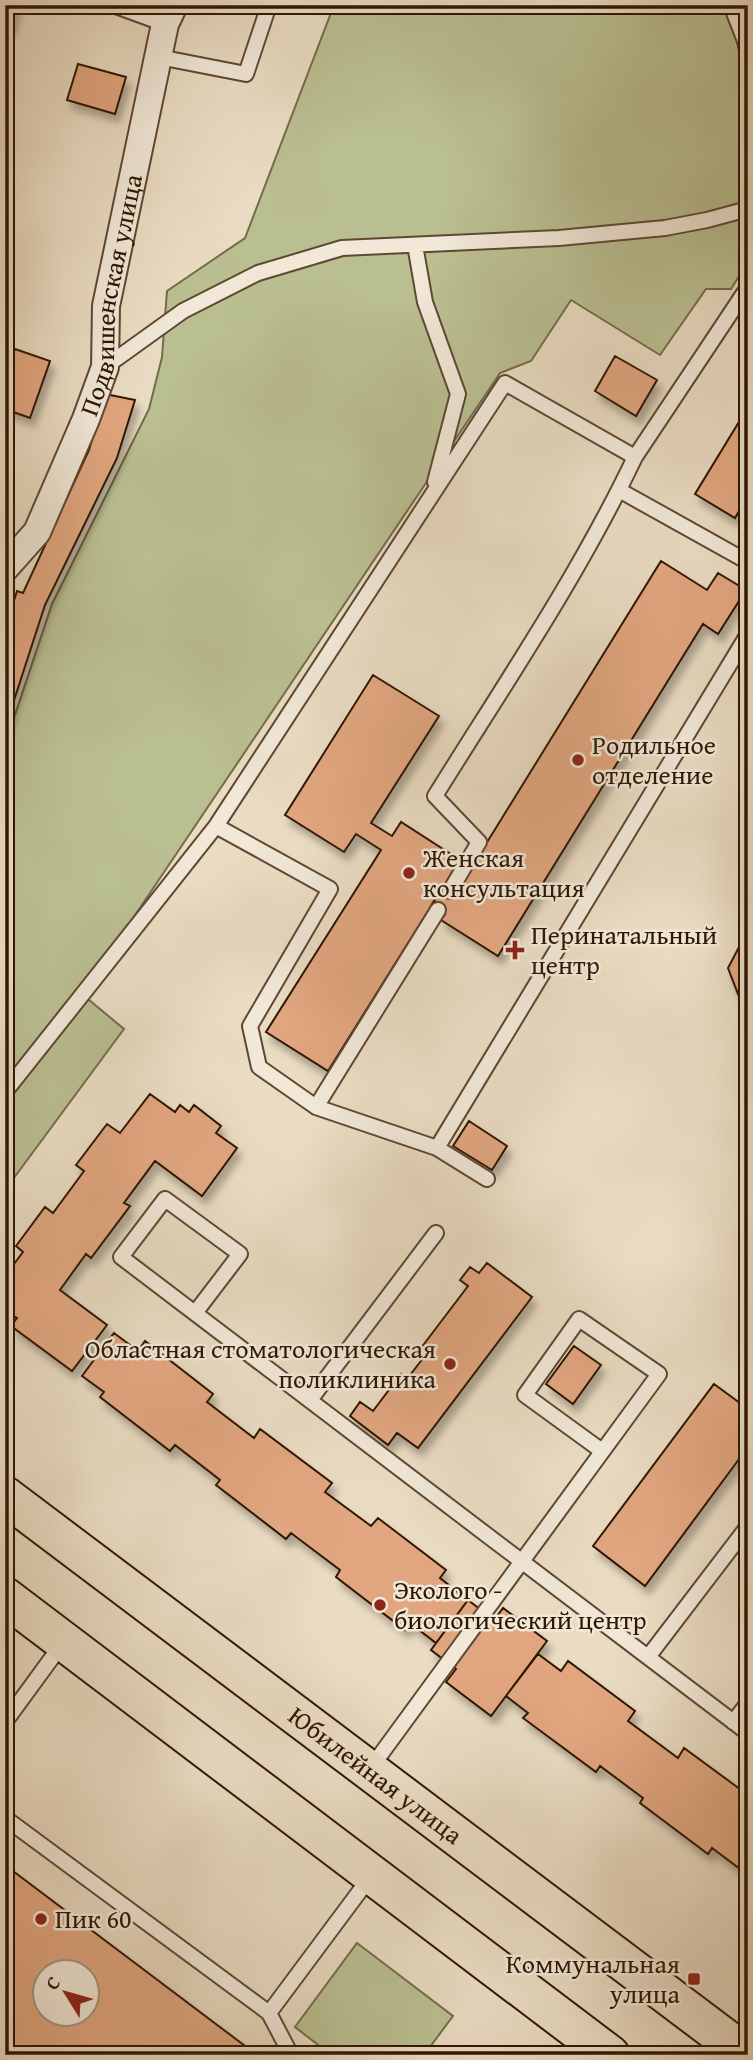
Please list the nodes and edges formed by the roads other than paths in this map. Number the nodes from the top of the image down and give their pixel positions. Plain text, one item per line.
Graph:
1 (113, 5) edge
2 (269, 5) edge
3 (731, 5) edge
4 (169, 15) edge
5 (748, 55) edge
6 (159, 57) junction
7 (748, 209) edge
8 (415, 245) junction
9 (748, 287) edge
10 (105, 367) junction
11 (635, 457) junction
12 (619, 490) junction
13 (432, 495) junction
14 (748, 562) edge
15 (5, 568) edge
16 (748, 635) edge
17 (216, 826) junction
18 (450, 891) dead end
19 (438, 910) dead end
20 (5, 1092) edge
21 (316, 1107) junction
22 (437, 1148) junction
23 (487, 1179) dead end
24 (436, 1233) dead end
25 (195, 1313) junction
26 (310, 1400) junction
27 (602, 1451) junction
28 (5, 1496) edge
29 (748, 1526) edge
30 (522, 1561) junction
31 (5, 1597) edge
32 (64, 1641) junction
33 (648, 1657) junction
34 (748, 1703) edge
35 (5, 1722) edge
36 (733, 1722) junction
37 (748, 1732) edge
38 (369, 1770) junction
39 (5, 1818) edge
40 (372, 1875) junction
41 (269, 2013) junction
42 (291, 2055) edge
43 (610, 2055) edge
44 (747, 2055) edge

1 - 4 lane
2 - 6 lane
3 - 5 lane
4 - 6 street, Подвишенская улица
6 - 10 street, Подвишенская улица
7 - 8 lane
8 - 10 lane
8 - 13 lane
9 - 11 lane
10 - 15 street, Подвишенская улица
11 - 12 lane
11 - 13 lane
12 - 14 lane
12 - 18 lane
13 - 17 lane
16 - 22 lane
17 - 20 lane
17 - 21 lane
19 - 21 lane
21 - 22 lane
22 - 23 lane
24 - 26 lane
25 - 25 lane
25 - 26 lane
26 - 30 lane
27 - 27 lane
27 - 30 lane
28 - 38 highway, Юбилейная улица
29 - 33 lane
30 - 33 lane
30 - 38 lane
31 - 32 highway
32 - 35 lane
32 - 40 highway
33 - 36 lane
34 - 36 lane
36 - 37 lane
38 - 44 highway, Юбилейная улица
39 - 41 lane
40 - 41 lane
40 - 43 highway
41 - 42 lane

